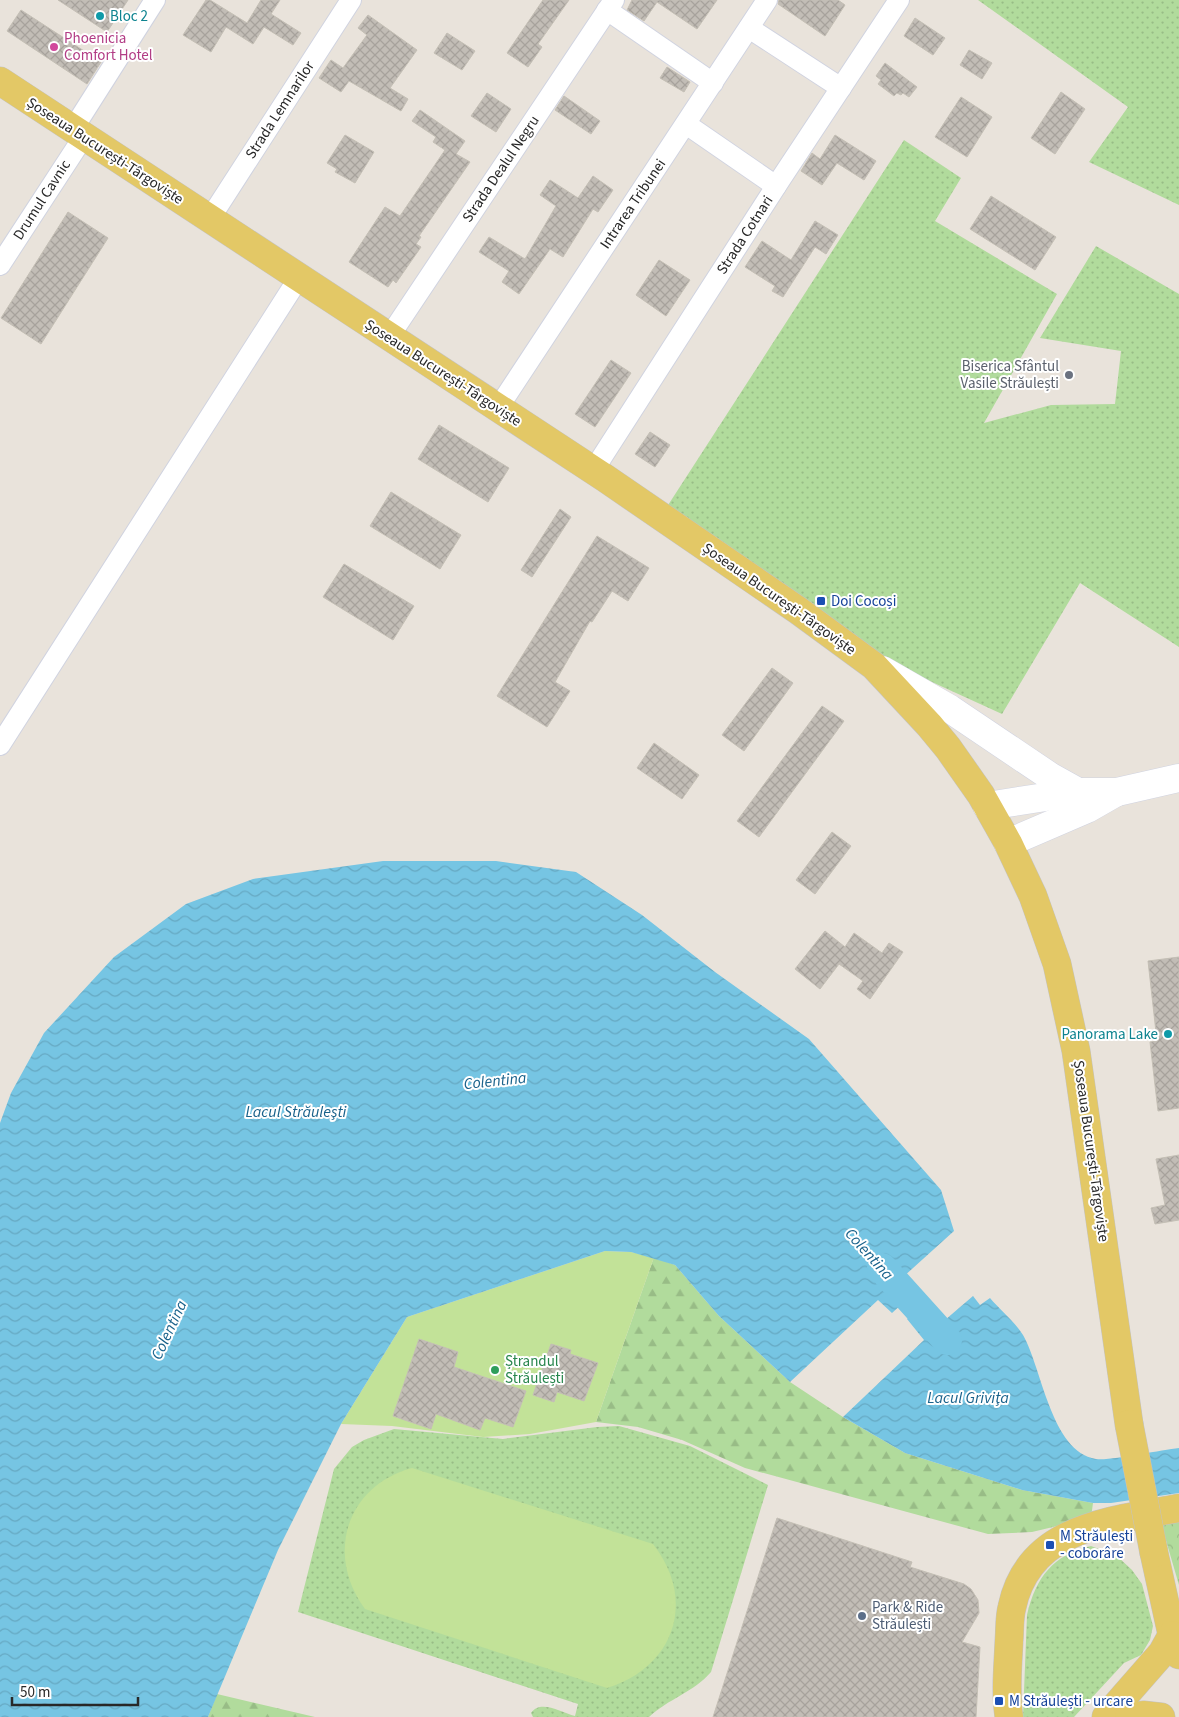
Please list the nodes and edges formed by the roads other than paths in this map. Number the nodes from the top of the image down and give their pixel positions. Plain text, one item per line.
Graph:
1 (155, 0) edge
2 (351, 0) edge
3 (767, 0) edge
4 (899, 0) edge
5 (610, 5) edge
6 (749, 28) junction
7 (0, 81) edge
8 (713, 83) junction
9 (841, 88) junction
10 (686, 124) junction
11 (79, 132) junction
12 (776, 186) junction
13 (209, 220) junction
14 (0, 264) edge
15 (298, 279) junction
16 (389, 337) junction
17 (498, 408) junction
18 (593, 471) junction
19 (874, 666) junction
20 (0, 745) edge
21 (1179, 778) edge
22 (1078, 792) junction
23 (1117, 792) junction
24 (987, 806) junction
25 (1008, 843) junction
26 (1179, 1508) edge
27 (1177, 1638) edge
28 (1009, 1717) edge
29 (1106, 1717) edge
30 (1128, 1717) edge
31 (1161, 1717) edge

1 - 11 street, Drumul Cavnic
2 - 13 street, Strada Lemnarilor
3 - 6 street, Intrarea Tribunei
4 - 9 street, Strada Cotnari
5 - 8 street
5 - 16 street, Strada Dealul Negru
6 - 8 street, Intrarea Tribunei
6 - 9 street
7 - 11 main road, Șoseaua București-Târgoviște
8 - 10 street, Intrarea Tribunei
9 - 12 street, Strada Cotnari
10 - 12 street
10 - 17 street, Intrarea Tribunei
11 - 13 main road, Șoseaua București-Târgoviște
11 - 14 street, Drumul Cavnic
12 - 18 street, Strada Cotnari
13 - 15 main road, Șoseaua București-Târgoviște
15 - 16 main road, Șoseaua București-Târgoviște
15 - 20 street
16 - 17 main road, Șoseaua București-Târgoviște
17 - 18 main road, Șoseaua București-Târgoviște
18 - 19 main road, Șoseaua București-Târgoviște
19 - 22 main road
19 - 24 main road, Șoseaua București-Târgoviște
21 - 23 main road
22 - 23 main road
22 - 24 main road
23 - 25 main road
24 - 25 main road, Șoseaua București-Târgoviște
25 - 27 main road, Șoseaua București-Târgoviște, bridge
26 - 28 main road
27 - 29 main road
30 - 31 main road

